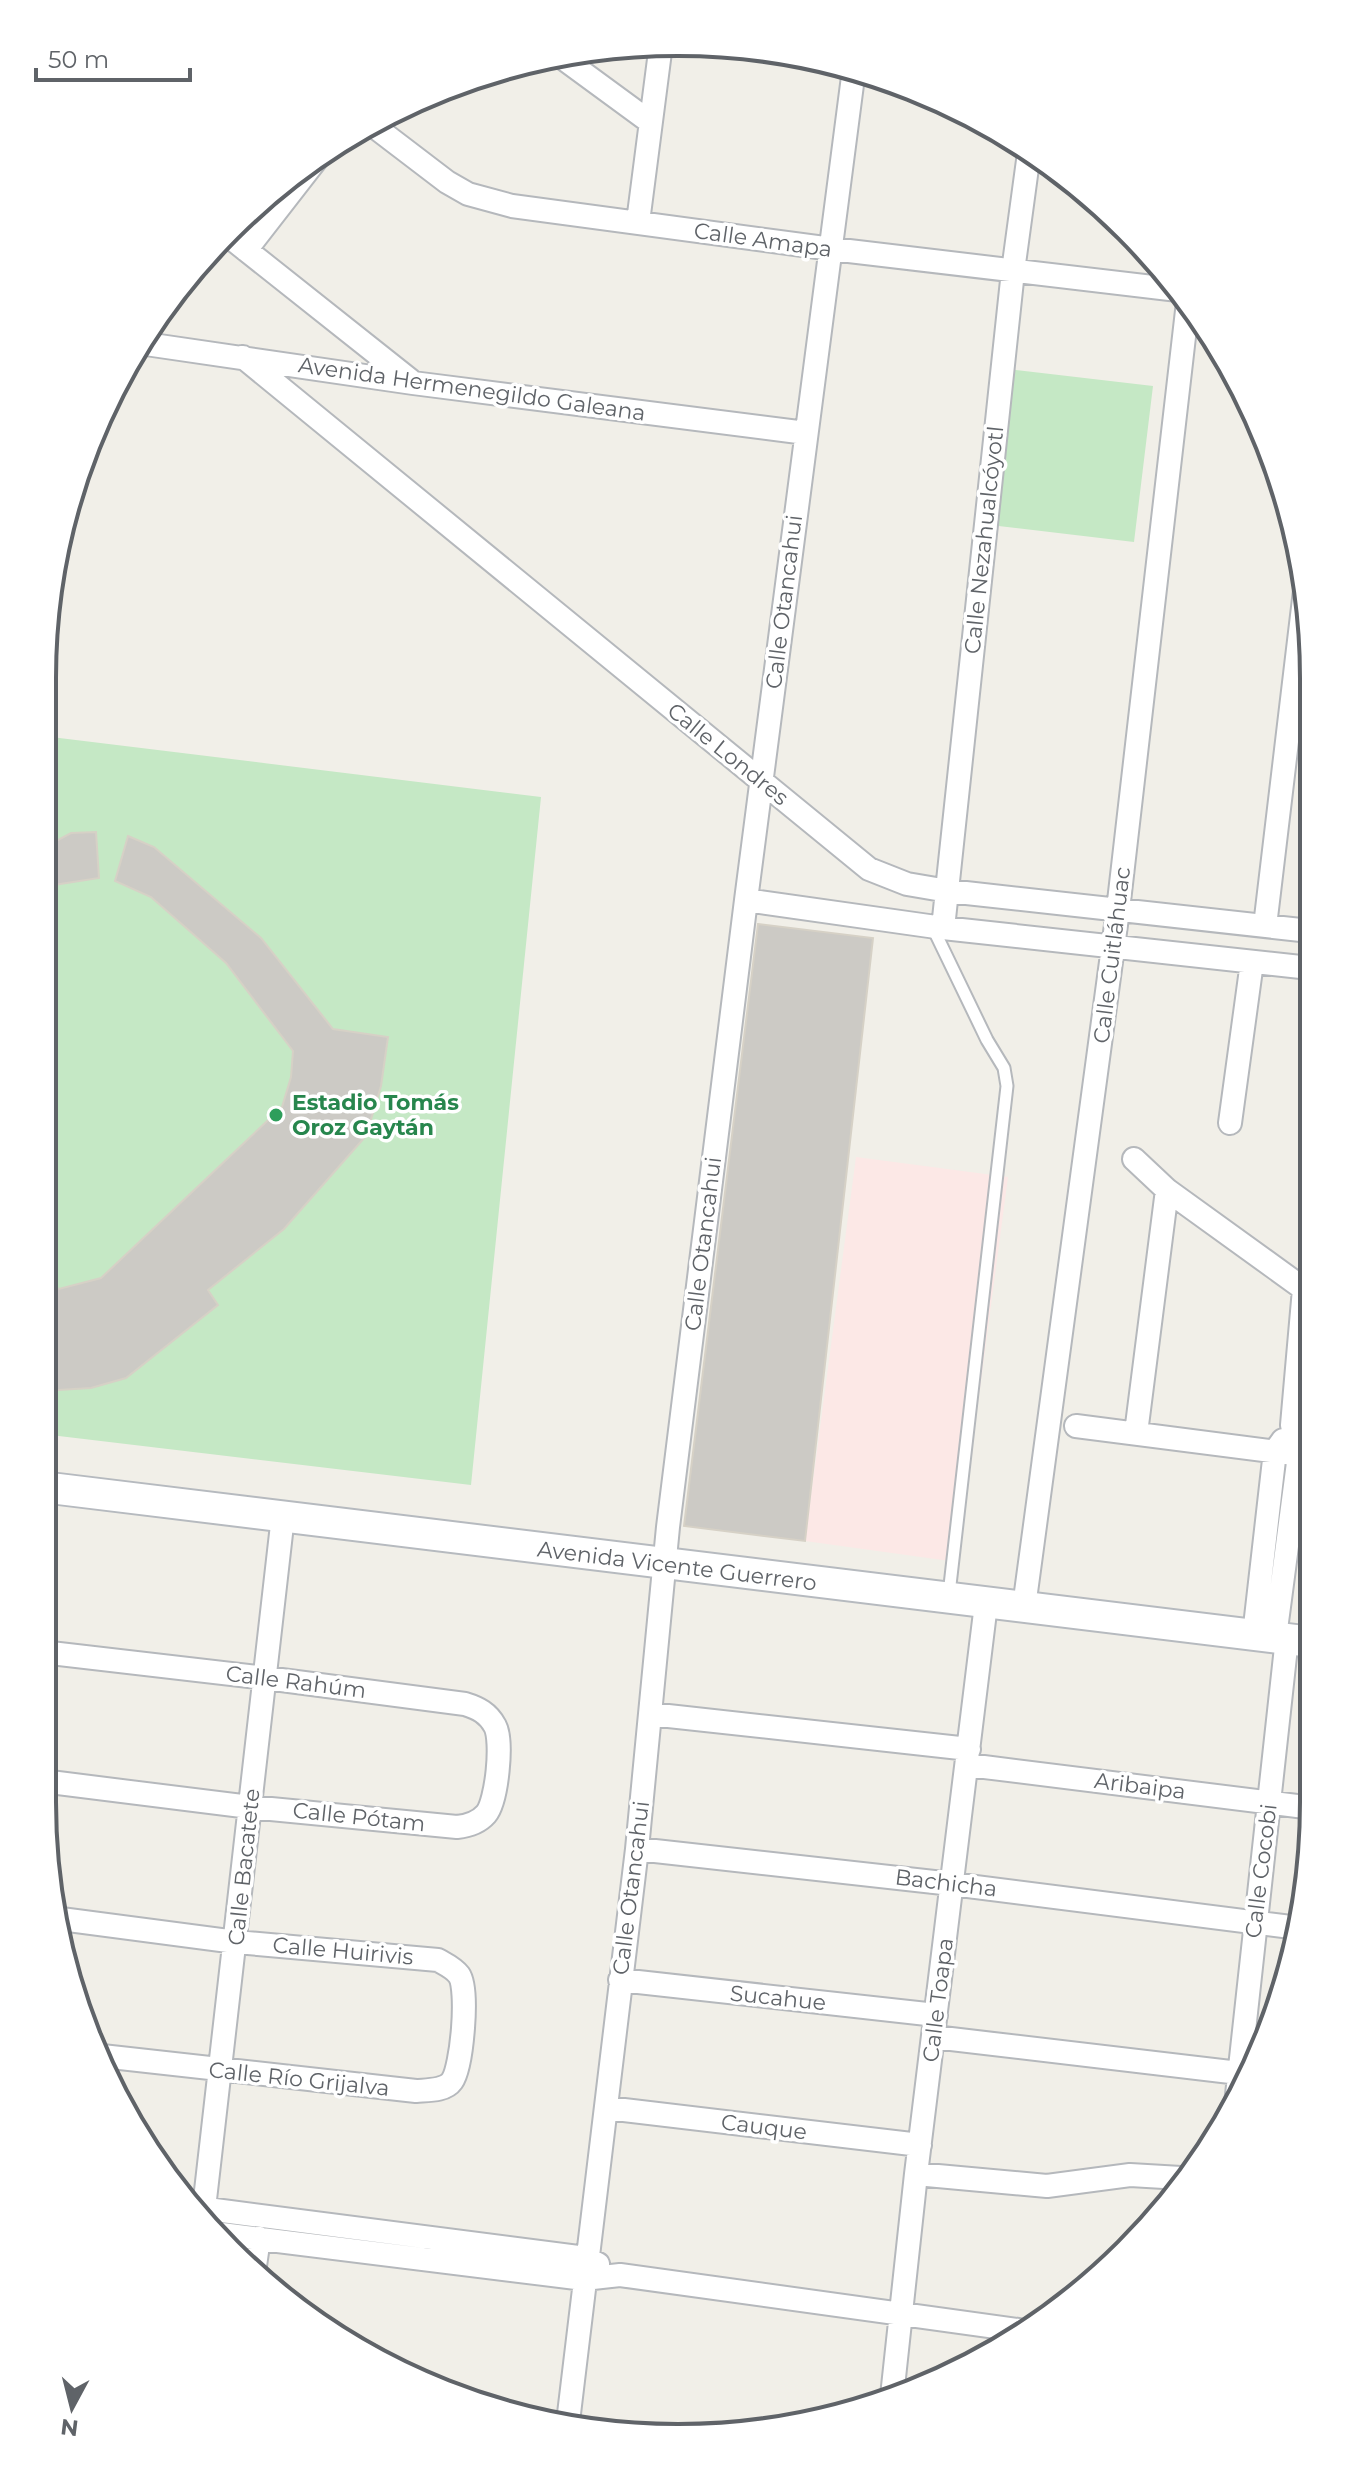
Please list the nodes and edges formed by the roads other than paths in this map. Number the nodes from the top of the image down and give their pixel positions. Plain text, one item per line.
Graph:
1 (659, 56) edge
2 (573, 65) edge
3 (853, 81) edge
4 (650, 122) junction
5 (381, 132) edge
6 (1028, 164) edge
7 (292, 190) edge
8 (638, 222) junction
9 (235, 241) edge
10 (832, 249) junction
11 (246, 250) junction
12 (1013, 271) junction
13 (1162, 288) edge
14 (1186, 320) edge
15 (153, 345) edge
16 (243, 357) junction
17 (413, 383) junction
18 (806, 433) junction
19 (1299, 640) edge
20 (762, 782) junction
21 (948, 891) junction
22 (746, 900) junction
23 (1118, 910) junction
24 (1265, 926) junction
25 (937, 927) junction
26 (1300, 930) edge
27 (1113, 947) junction
28 (1252, 962) junction
29 (1300, 967) edge
30 (1230, 1123) dead end
31 (1134, 1159) dead end
32 (1167, 1190) junction
33 (1300, 1285) edge
34 (1300, 1358) edge
35 (1292, 1425) junction
36 (1076, 1426) dead end
37 (1136, 1433) junction
38 (1300, 1443) edge
39 (1275, 1451) junction
40 (1300, 1454) edge
41 (56, 1489) edge
42 (1300, 1495) edge
43 (283, 1516) junction
44 (665, 1564) junction
45 (949, 1599) junction
46 (986, 1604) junction
47 (1024, 1607) junction
48 (1282, 1638) edge
49 (56, 1654) edge
50 (266, 1678) junction
51 (650, 1714) junction
52 (968, 1757) junction
53 (497, 1771) joint
54 (56, 1783) edge
55 (1269, 1802) junction
56 (1300, 1806) edge
57 (250, 1807) junction
58 (637, 1849) junction
59 (952, 1884) junction
60 (67, 1920) edge
61 (1255, 1922) junction
62 (1287, 1926) edge
63 (236, 1942) junction
64 (620, 1980) junction
65 (935, 2026) junction
66 (461, 2040) joint
67 (1246, 2054) edge
68 (111, 2057) edge
69 (1243, 2061) edge
70 (219, 2070) junction
71 (607, 2108) junction
72 (920, 2145) junction
73 (916, 2174) junction
74 (1174, 2178) edge
75 (201, 2201) edge
76 (211, 2213) edge
77 (232, 2235) edge
78 (259, 2238) junction
79 (256, 2259) edge
80 (585, 2269) junction
81 (899, 2313) junction
82 (1009, 2329) edge
83 (893, 2386) edge
84 (569, 2414) edge

1 - 4 street
2 - 4 street
3 - 10 street, Calle Otancahui
4 - 8 street
5 - 8 street, Calle Amapa
6 - 12 street, Calle Nezahualcóyotl
7 - 11 street
8 - 10 street, Calle Amapa
9 - 11 street
10 - 12 street, Calle Amapa
10 - 18 street, Calle Otancahui
11 - 17 street
12 - 13 street, Calle Amapa
12 - 21 street, Calle Nezahualcóyotl
14 - 23 street, Calle Cuitláhuac
15 - 16 street, Avenida Hermenegildo Galeana
16 - 17 street, Avenida Hermenegildo Galeana
16 - 20 street, Calle Londres
17 - 18 street, Avenida Hermenegildo Galeana
18 - 20 street, Calle Otancahui
19 - 24 street
20 - 21 street, Calle Londres
20 - 22 street, Calle Otancahui
21 - 23 street, Calle Londres
21 - 25 street, Calle Nezahualcóyotl
22 - 25 street
22 - 44 street, Calle Otancahui
23 - 24 street, Calle Londres
23 - 27 street, Calle Cuitláhuac
24 - 26 street, Calle Londres
25 - 27 street
25 - 45 lane
27 - 28 street
27 - 47 street, Calle Cuitláhuac
28 - 29 street
28 - 30 street
31 - 32 street
32 - 33 street
32 - 37 street
34 - 35 street
35 - 38 street
35 - 39 street
36 - 37 street
37 - 39 street
39 - 40 street
39 - 48 street
41 - 43 main road, Avenida Vicente Guerrero
42 - 48 street
43 - 44 main road, Avenida Vicente Guerrero
43 - 50 street, Calle Bacatete
44 - 45 main road, Avenida Vicente Guerrero
44 - 51 street, Calle Otancahui
45 - 46 main road, Avenida Vicente Guerrero
46 - 47 main road, Avenida Vicente Guerrero
46 - 52 street, Calle Toapa
47 - 48 main road, Avenida Vicente Guerrero
48 - 55 street, Calle Cocobi
49 - 50 street, Calle Rahúm
50 - 53 street, Calle Rahúm
50 - 57 street, Calle Bacatete
51 - 52 street, Aribaipa
51 - 58 street, Calle Otancahui
52 - 55 street, Aribaipa
52 - 59 street, Calle Toapa
53 - 57 street, Calle Pótam
54 - 57 street, Calle Pótam
55 - 56 street, Aribaipa
55 - 61 street, Calle Cocobi
57 - 63 street, Calle Bacatete
58 - 59 street, Bachicha
58 - 64 street, Calle Otancahui
59 - 61 street, Bachicha
59 - 65 street, Calle Toapa
60 - 63 street, Calle Huirivis
61 - 62 street, Bachicha
61 - 67 street, Calle Cocobi
63 - 66 street, Calle Huirivis
63 - 70 street, Calle Bacatete
64 - 65 street, Sucahue
64 - 71 street, Calle Otancahui
65 - 69 street, Sucahue
65 - 72 street, Calle Toapa
66 - 70 street, Calle Río Grijalva
68 - 70 street, Calle Río Grijalva
70 - 75 street, Calle Bacatete
71 - 72 street, Cauque
71 - 80 street, Calle Otancahui
72 - 73 street, Calle Toapa
73 - 74 street
73 - 81 street, Calle Toapa
76 - 80 street
77 - 78 street
78 - 79 street
78 - 80 street
80 - 81 street
80 - 84 street, Calle Otancahui
81 - 82 street
81 - 83 street, Calle Toapa

